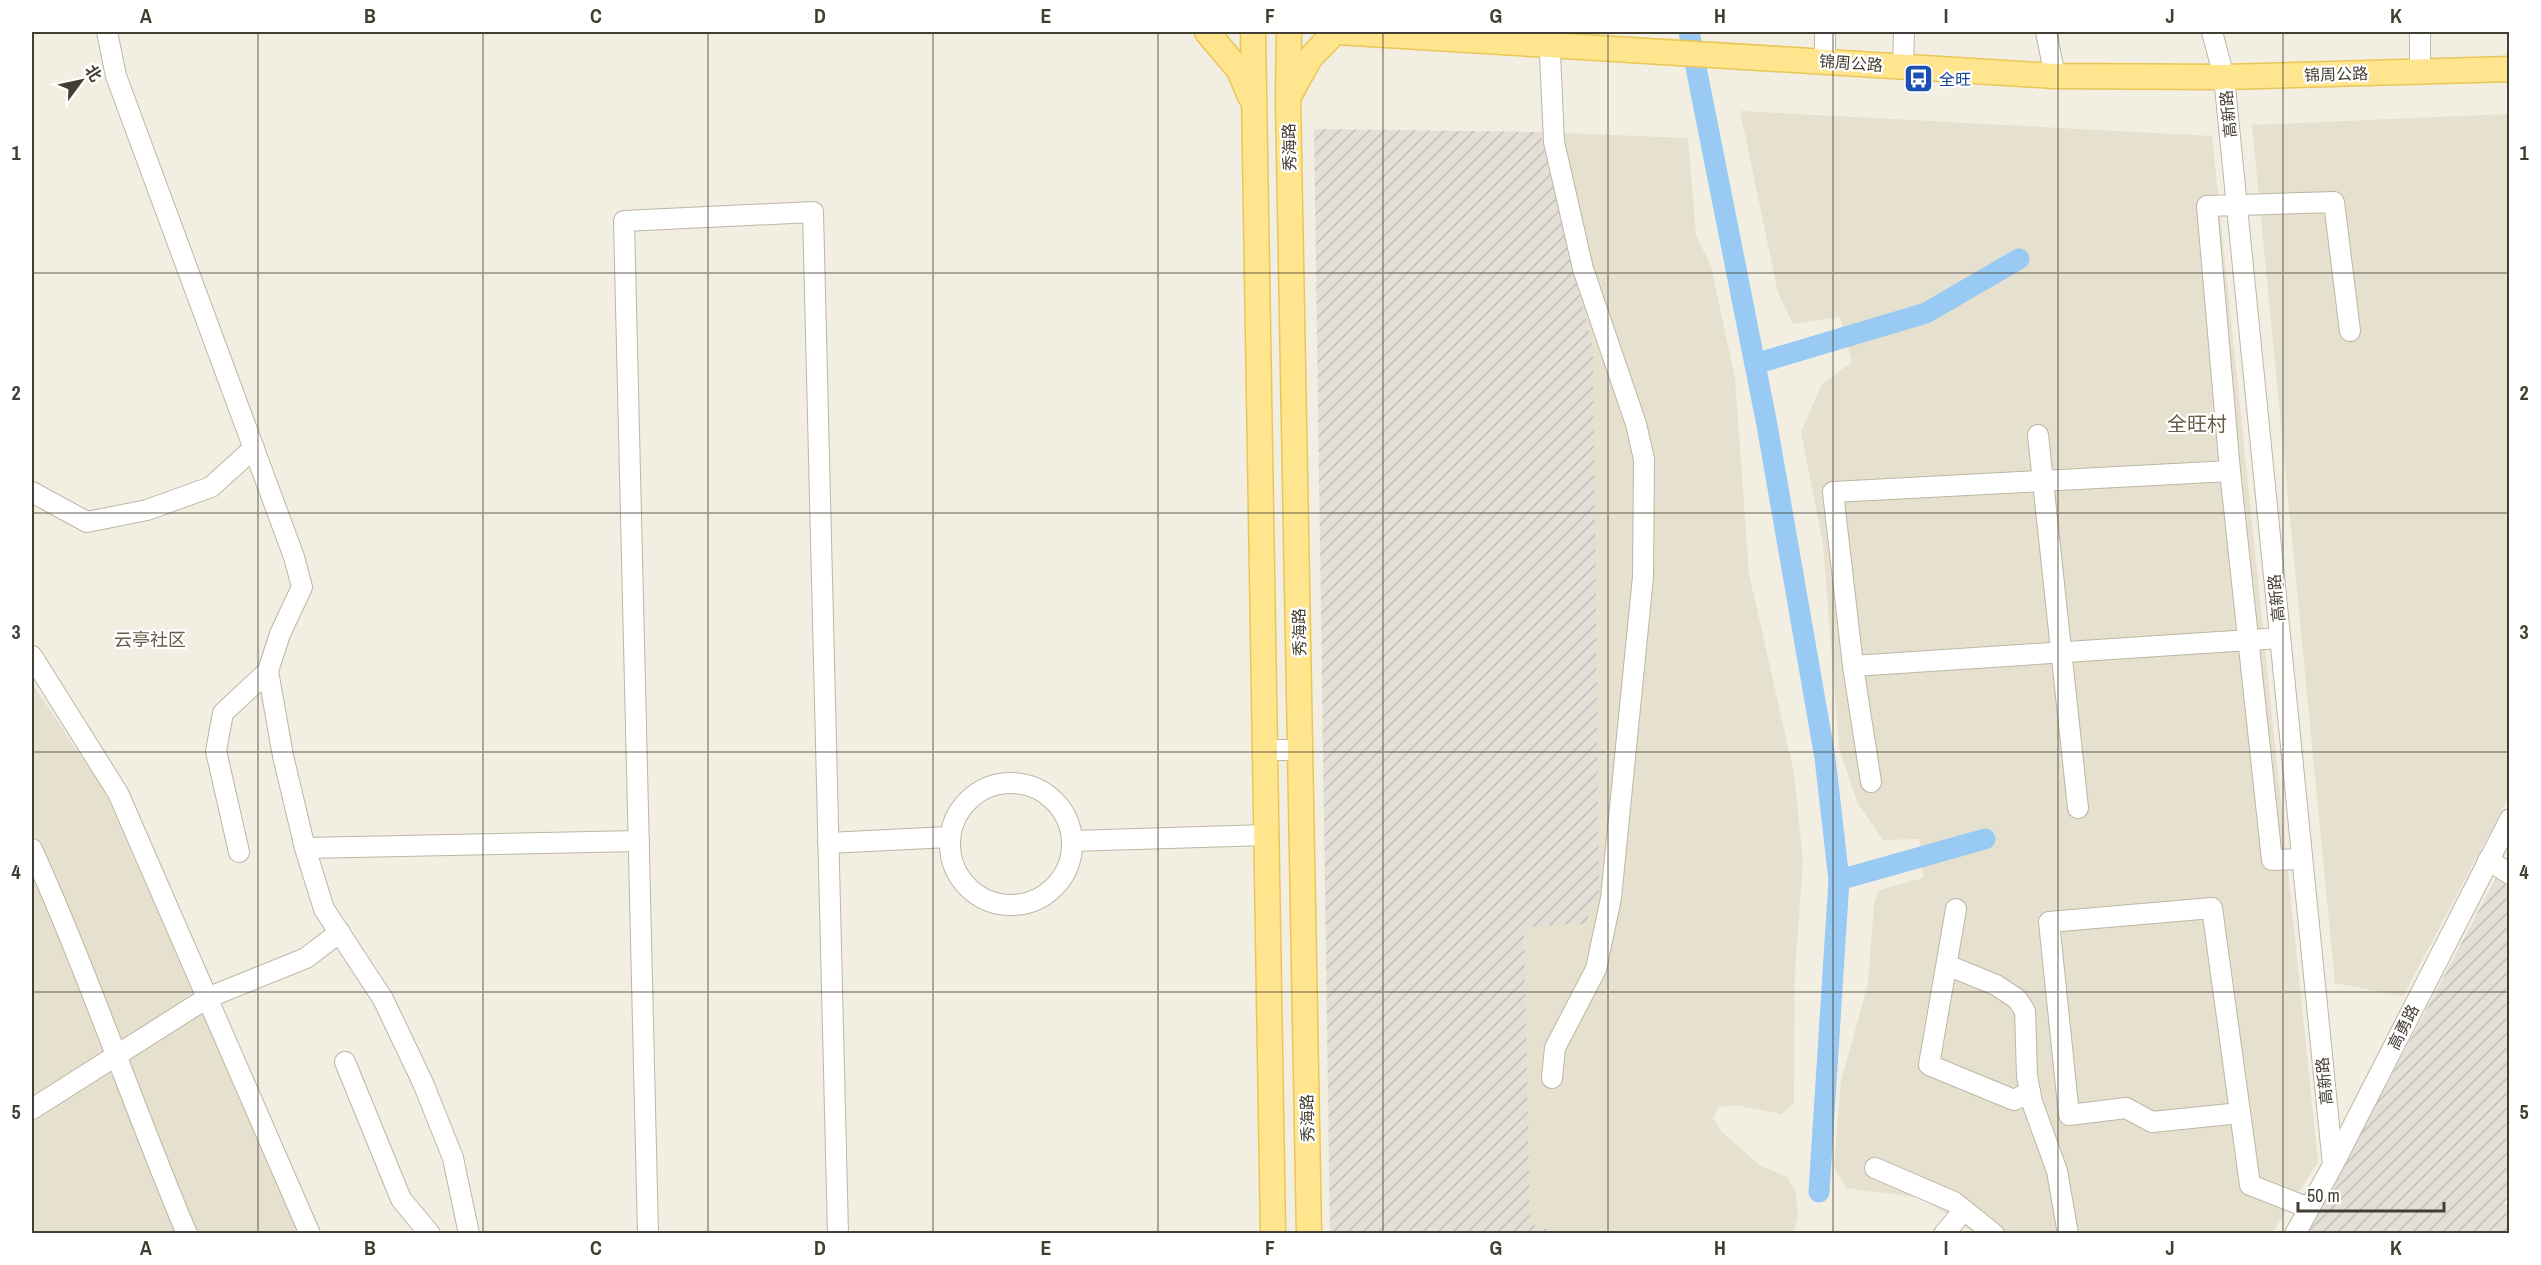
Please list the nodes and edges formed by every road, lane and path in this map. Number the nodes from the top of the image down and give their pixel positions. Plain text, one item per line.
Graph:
1 (107, 32) edge
2 (1207, 32) edge
3 (1253, 32) edge
4 (1289, 32) edge
5 (1336, 32) edge
6 (1825, 32) edge
7 (1904, 32) edge
8 (2046, 32) edge
9 (2212, 32) edge
10 (2420, 32) edge
11 (1549, 38) edge
12 (1826, 62) junction
13 (1903, 67) junction
14 (2510, 69) edge
15 (2420, 71) junction
16 (2055, 76) junction
17 (2224, 77) junction
18 (1288, 99) junction
19 (1254, 107) junction
20 (2237, 205) junction
21 (2350, 331) dead end
22 (2038, 435) dead end
23 (254, 448) junction
24 (2230, 471) junction
25 (2043, 481) junction
26 (32, 492) edge
27 (2280, 638) junction
28 (2248, 641) junction
29 (2061, 653) junction
30 (32, 656) edge
31 (1853, 666) junction
32 (268, 671) junction
33 (1264, 750) junction
34 (1301, 750) junction
35 (1870, 782) dead end
36 (2078, 808) dead end
37 (2510, 819) edge
38 (1266, 835) junction
39 (949, 837) junction
40 (639, 841) junction
41 (1072, 841) junction
42 (828, 843) junction
43 (305, 848) junction
44 (32, 849) edge
45 (239, 852) dead end
46 (2302, 859) junction
47 (2488, 860) junction
48 (2510, 874) edge
49 (1956, 909) dead end
50 (340, 932) junction
51 (1947, 965) junction
52 (207, 998) junction
53 (116, 1056) junction
54 (345, 1062) dead end
55 (1552, 1078) dead end
56 (2030, 1092) junction
57 (32, 1109) edge
58 (2240, 1113) junction
59 (2333, 1165) junction
60 (1875, 1168) dead end
61 (2309, 1208) junction
62 (1964, 1210) junction
63 (187, 1233) edge
64 (310, 1233) edge
65 (430, 1233) edge
66 (469, 1233) edge
67 (648, 1233) edge
68 (838, 1233) edge
69 (1273, 1233) edge
70 (1309, 1233) edge
71 (1944, 1233) edge
72 (1994, 1233) edge
73 (2068, 1233) edge
74 (2295, 1233) edge

1 - 23 street
2 - 19 main road
3 - 19 main road, 秀海路
4 - 18 main road, 秀海路
5 - 11 main road, 锦周公路
5 - 18 main road
6 - 12 street
7 - 13 street
8 - 16 street
9 - 17 street, 高新路
10 - 15 street
11 - 12 main road, 锦周公路
11 - 55 street
12 - 13 main road, 锦周公路
13 - 16 main road, 锦周公路
14 - 15 main road, 锦周公路
15 - 17 main road, 锦周公路
16 - 17 main road, 锦周公路
17 - 20 street, 高新路
18 - 34 main road, 秀海路
19 - 33 main road, 秀海路
20 - 21 street
20 - 24 street
20 - 27 street, 高新路
22 - 25 street
23 - 26 street
23 - 32 street
24 - 25 street
24 - 28 street
25 - 29 street
25 - 31 street
27 - 28 street
27 - 46 street, 高新路
28 - 29 street
28 - 46 street
29 - 31 street
29 - 36 street
30 - 52 street
31 - 35 street
32 - 43 street
32 - 45 street
33 - 34 street
33 - 38 main road, 秀海路
34 - 70 main road, 秀海路
37 - 47 street, 高勇路
38 - 41 street
38 - 69 main road, 秀海路
39 - 41 street
39 - 41 street
39 - 42 street
40 - 42 street
40 - 43 street
40 - 67 street
42 - 68 street
43 - 50 street
44 - 53 street
46 - 59 street, 高新路
47 - 48 street
47 - 59 street, 高勇路
49 - 51 street
50 - 52 street
50 - 66 street
51 - 56 street
51 - 56 street
52 - 53 street
52 - 64 street
53 - 57 street
53 - 63 street
54 - 65 street
56 - 73 street
58 - 58 street
58 - 61 street
59 - 61 street, 高勇路
60 - 62 street
61 - 74 street, 高勇路
62 - 71 street
62 - 72 street

